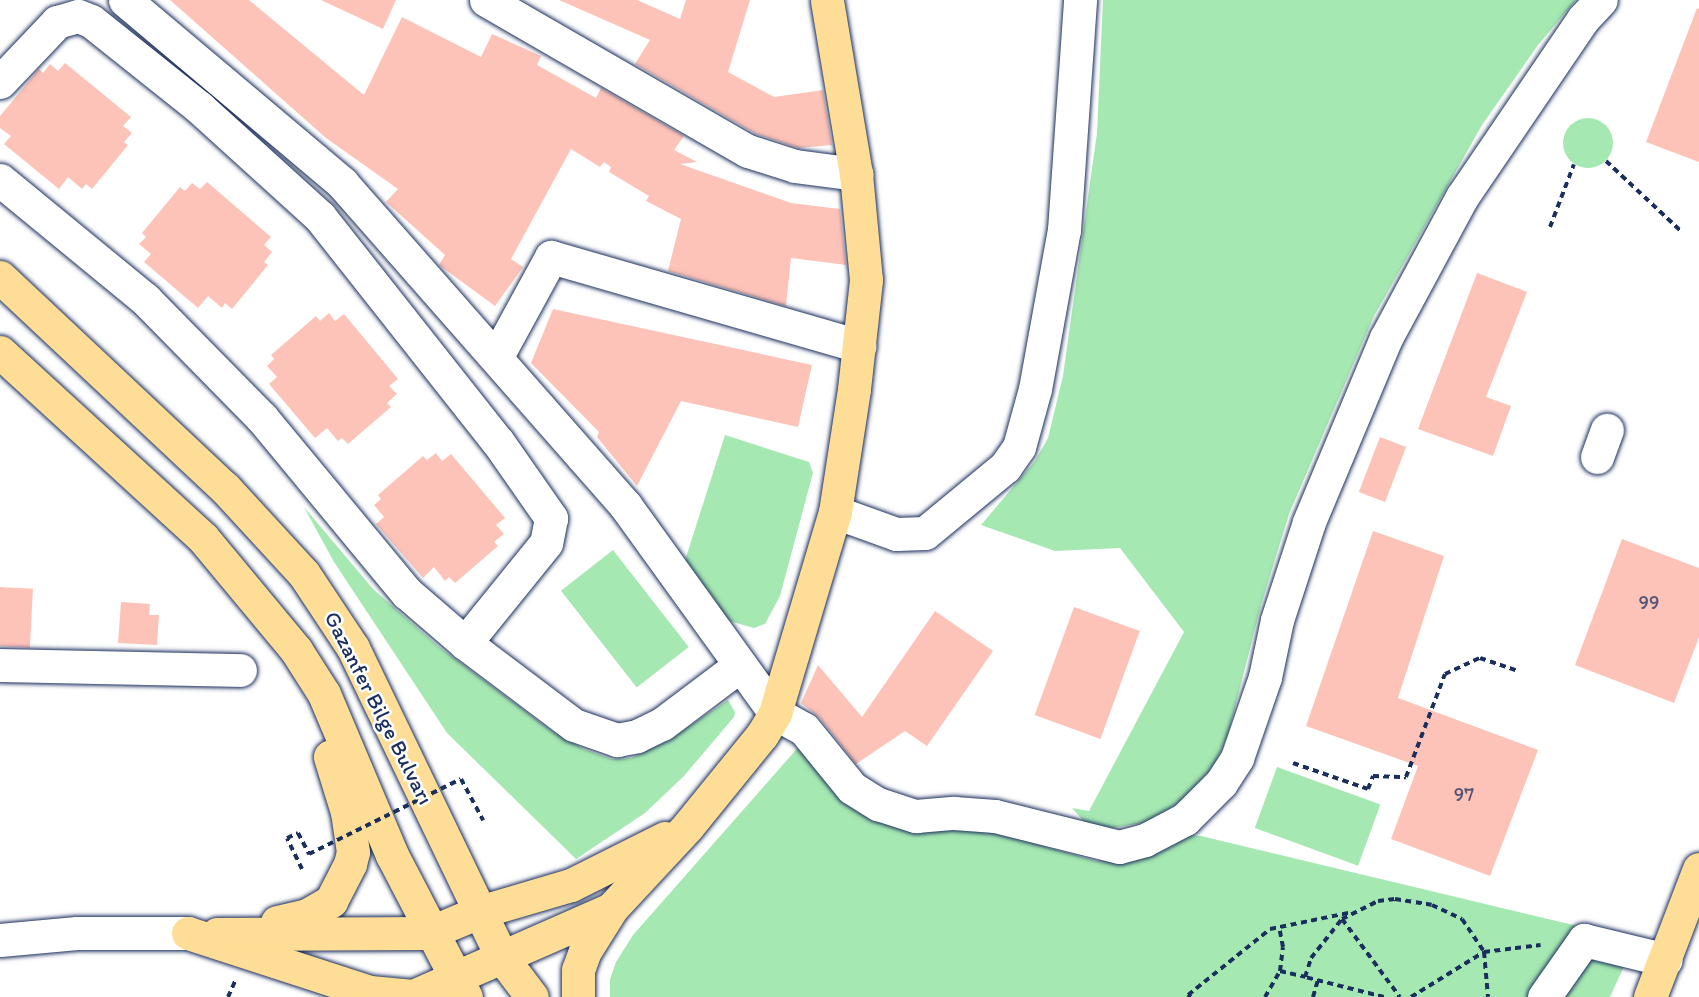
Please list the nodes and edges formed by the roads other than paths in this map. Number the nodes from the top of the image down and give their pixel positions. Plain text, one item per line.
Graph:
1 (125, 0) edge
2 (486, 0) edge
3 (827, 0) edge
4 (1080, 0) edge
5 (1601, 0) edge
6 (0, 82) edge
7 (856, 174) junction
8 (0, 180) edge
9 (0, 278) edge
10 (859, 346) junction
11 (497, 356) junction
12 (3, 361) edge
13 (835, 512) junction
14 (255, 598) junction
15 (465, 643) junction
16 (0, 665) edge
17 (739, 666) junction
18 (240, 670) dead end
19 (775, 713) junction
20 (688, 826) junction
21 (1699, 869) edge
22 (612, 909) junction
23 (479, 912) junction
24 (188, 933) junction
25 (429, 933) junction
26 (225, 934) junction
27 (0, 940) edge
28 (501, 956) junction
29 (1666, 960) junction
30 (341, 983) junction
31 (460, 988) edge
32 (371, 997) edge
33 (532, 997) edge
34 (578, 997) edge
35 (1544, 997) edge
36 (1650, 997) edge

1 - 11 street
2 - 7 street
3 - 7 main road
4 - 13 street
5 - 19 street
6 - 15 street
7 - 10 main road
8 - 15 street
9 - 23 main road, Gazanfer Bilge Bulvarı
10 - 11 street
10 - 13 main road
11 - 17 street
12 - 14 main road, Gazanfer Bilge Bulvarı
13 - 19 main road
14 - 25 main road, Gazanfer Bilge Bulvarı
14 - 26 main road
15 - 17 street
16 - 18 street
17 - 19 street
19 - 20 main road
20 - 22 main road
20 - 23 main road
21 - 29 main road
22 - 28 main road
22 - 34 main road
23 - 25 main road
23 - 28 main road, Gazanfer Bilge Bulvarı
24 - 26 main road
24 - 27 street
24 - 30 main road
25 - 26 main road
25 - 31 main road, Gazanfer Bilge Bulvarı
28 - 31 main road
28 - 33 main road, Gazanfer Bilge Bulvarı
29 - 35 street
29 - 36 main road
30 - 31 main road
30 - 32 main road

